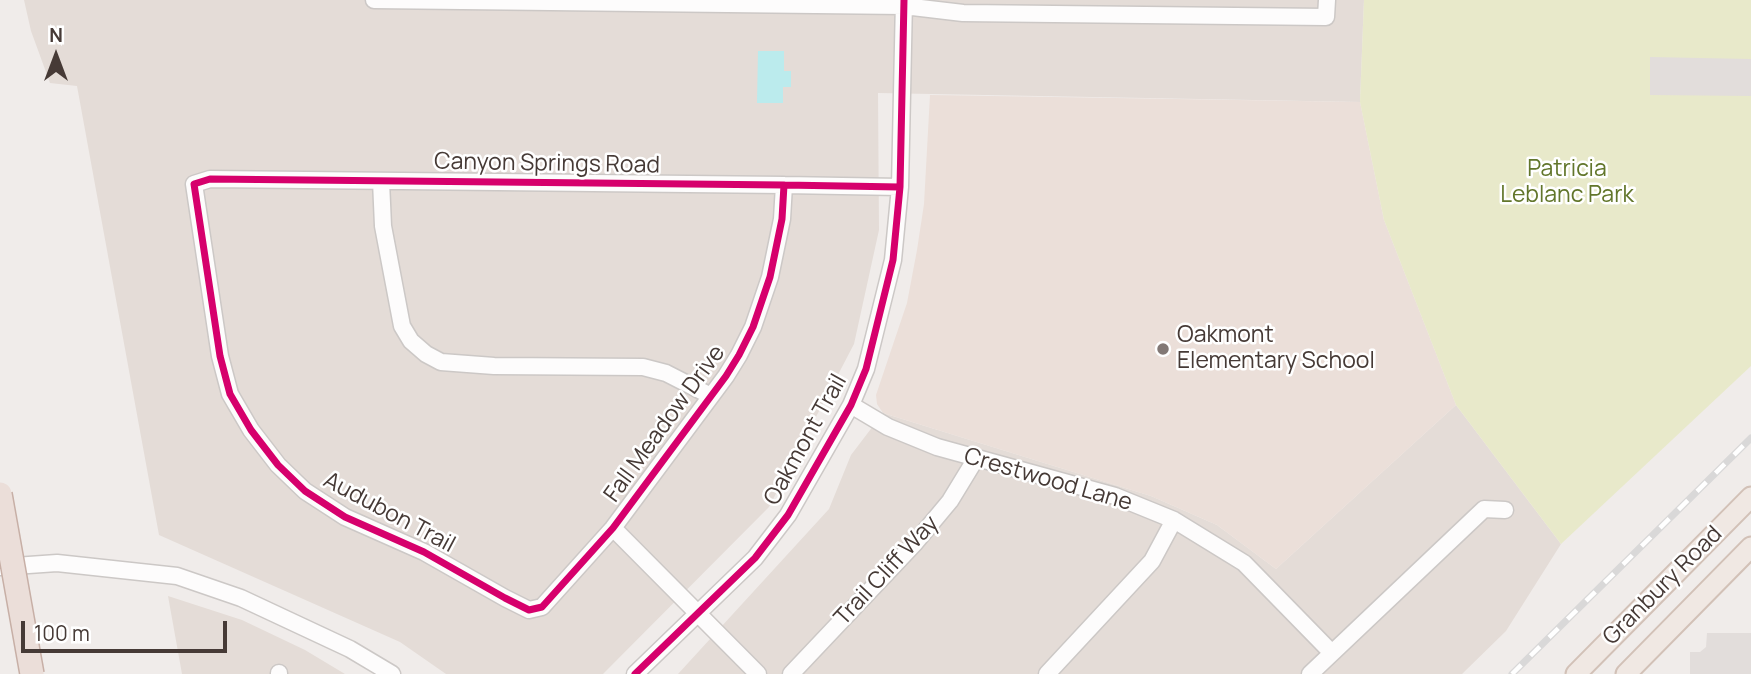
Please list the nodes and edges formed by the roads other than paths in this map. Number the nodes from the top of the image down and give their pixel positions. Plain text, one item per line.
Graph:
1 (374, 0) edge
2 (1327, 0) edge
3 (904, 3) edge
4 (381, 181) junction
5 (194, 184) joint
6 (784, 185) junction
7 (900, 187) junction
8 (711, 396) junction
9 (851, 405) junction
10 (975, 460) junction
11 (0, 494) edge
12 (1751, 497) edge
13 (1505, 510) dead end
14 (1174, 520) junction
15 (613, 528) junction
16 (1751, 547) edge
17 (0, 567) edge
18 (529, 610) joint
19 (699, 611) junction
20 (1331, 652) junction
21 (32, 674) edge
22 (392, 674) edge
23 (635, 674) edge
24 (758, 674) edge
25 (790, 674) edge
26 (1047, 674) edge
27 (1310, 674) edge
28 (1576, 674) edge
29 (1626, 674) edge

1 - 3 street
2 - 3 street
3 - 7 street, Oakmont Trail
4 - 5 street, Canyon Springs Road
4 - 6 street, Canyon Springs Road
4 - 8 street
5 - 18 street, Audubon Trail
6 - 7 street, Canyon Springs Road
6 - 8 street, Fall Meadow Drive
7 - 9 street, Oakmont Trail
8 - 15 street, Fall Meadow Drive
9 - 10 street, Crestwood Lane
9 - 19 street, Oakmont Trail
10 - 14 street, Crestwood Lane
10 - 25 street, Trail Cliff Way
11 - 21 highway, bridge
12 - 28 main road, Granbury Road
13 - 20 street
14 - 20 street, Crestwood Lane
14 - 26 street
15 - 18 street, Fall Meadow Drive
15 - 19 street
16 - 29 main road, Granbury Road
17 - 22 street
19 - 23 street, Oakmont Trail
19 - 24 street
20 - 27 street

